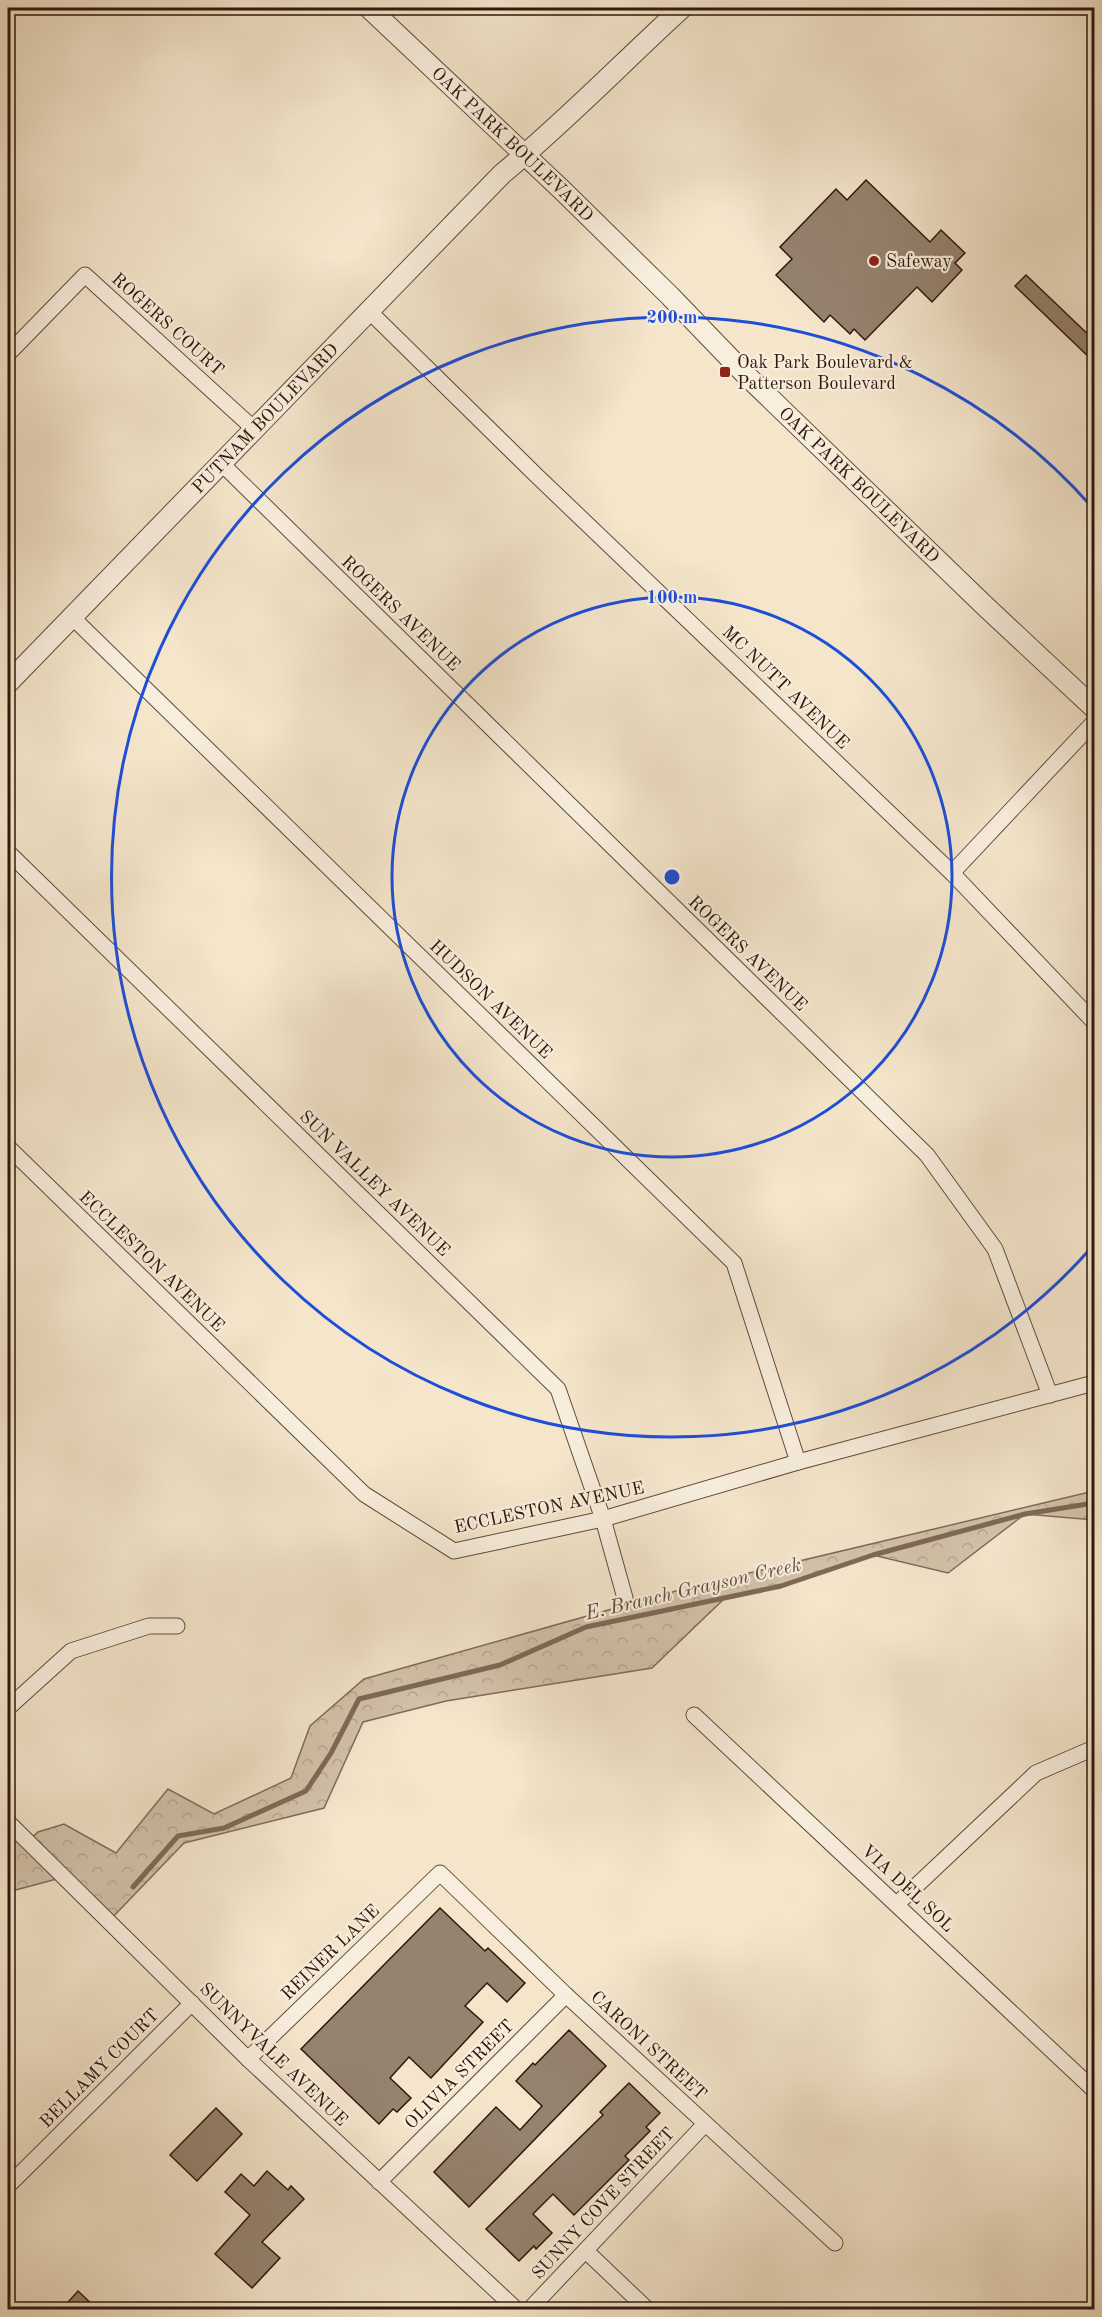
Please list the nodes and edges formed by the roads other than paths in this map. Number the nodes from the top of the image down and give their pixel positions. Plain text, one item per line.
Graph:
1 (369, 8) edge
2 (682, 8) edge
3 (525, 155) junction
4 (368, 310) junction
5 (8, 354) edge
6 (253, 428) junction
7 (220, 462) junction
8 (71, 616) junction
9 (8, 682) edge
10 (1095, 708) edge
11 (1095, 722) edge
12 (8, 852) edge
13 (952, 873) junction
14 (1095, 1022) edge
15 (8, 1147) edge
16 (1095, 1383) edge
17 (1050, 1395) junction
18 (798, 1462) junction
19 (603, 1519) junction
20 (625, 1598) dead end
21 (177, 1626) dead end
22 (8, 1708) edge
23 (694, 1715) dead end
24 (1095, 1748) edge
25 (8, 1822) edge
26 (440, 1873) joint
27 (897, 1904) junction
28 (566, 1995) junction
29 (192, 2003) junction
30 (248, 2059) junction
31 (1095, 2090) edge
32 (705, 2124) junction
33 (379, 2182) junction
34 (8, 2186) edge
35 (834, 2243) dead end
36 (586, 2251) junction
37 (517, 2310) edge
38 (529, 2310) edge
39 (648, 2310) edge

1 - 3 street, OAK PARK BOULEVARD
2 - 3 street, PUTNAM BOULEVARD
3 - 4 street, PUTNAM BOULEVARD
3 - 10 street, OAK PARK BOULEVARD
4 - 6 street, PUTNAM BOULEVARD
4 - 13 street, MC NUTT AVENUE
5 - 6 street, ROGERS COURT
6 - 7 street, PUTNAM BOULEVARD
7 - 8 street, PUTNAM BOULEVARD
7 - 17 street, ROGERS AVENUE
8 - 9 street, PUTNAM BOULEVARD
8 - 18 street, HUDSON AVENUE
11 - 13 street
12 - 19 street, SUN VALLEY AVENUE
13 - 14 street, MC NUTT AVENUE
15 - 19 street, ECCLESTON AVENUE
16 - 17 street, ECCLESTON AVENUE
17 - 18 street, ECCLESTON AVENUE
18 - 19 street, ECCLESTON AVENUE
19 - 20 street, SUN VALLEY AVENUE
21 - 22 street
23 - 27 street, VIA DEL SOL
24 - 27 street
25 - 29 street, SUNNYVALE AVENUE
26 - 28 street, CARONI STREET
26 - 30 street, REINER LANE
27 - 31 street, VIA DEL SOL
28 - 32 street, CARONI STREET
28 - 33 street, OLIVIA STREET
29 - 30 street, SUNNYVALE AVENUE
29 - 34 street, BELLAMY COURT
30 - 33 street, SUNNYVALE AVENUE
32 - 35 street, CARONI STREET
32 - 36 street, SUNNY COVE STREET
33 - 37 street, SUNNYVALE AVENUE
36 - 38 street, SUNNY COVE STREET
36 - 39 street

